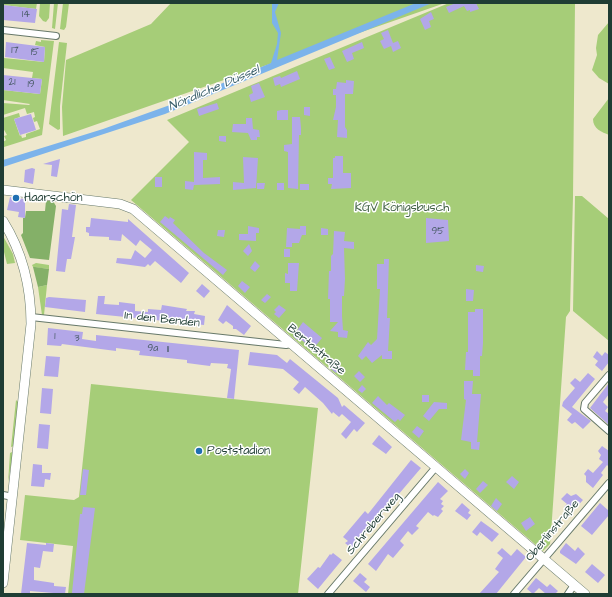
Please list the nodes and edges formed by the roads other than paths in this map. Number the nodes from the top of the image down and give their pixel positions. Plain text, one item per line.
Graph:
1 (3, 30) edge
2 (56, 36) dead end
3 (3, 190) edge
4 (3, 221) edge
5 (31, 317) junction
6 (290, 344) junction
7 (609, 375) edge
8 (609, 431) edge
9 (436, 467) junction
10 (609, 483) edge
11 (3, 495) edge
12 (13, 497) junction
13 (544, 559) junction
14 (3, 583) edge
15 (574, 585) junction
16 (328, 594) edge
17 (514, 594) edge
18 (568, 594) edge
19 (585, 594) edge

1 - 2 street
3 - 6 street, Bertastraße
4 - 5 street
5 - 6 street, In den Benden
5 - 12 street
6 - 9 street, Bertastraße
7 - 8 street
9 - 13 street, Bertastraße
9 - 16 street, Schreberweg
10 - 13 street, Oberlinstraße
11 - 12 street
12 - 14 street
13 - 15 street, Bertastraße
13 - 17 street, Oberlinstraße
15 - 18 street
15 - 19 street, Bertastraße

